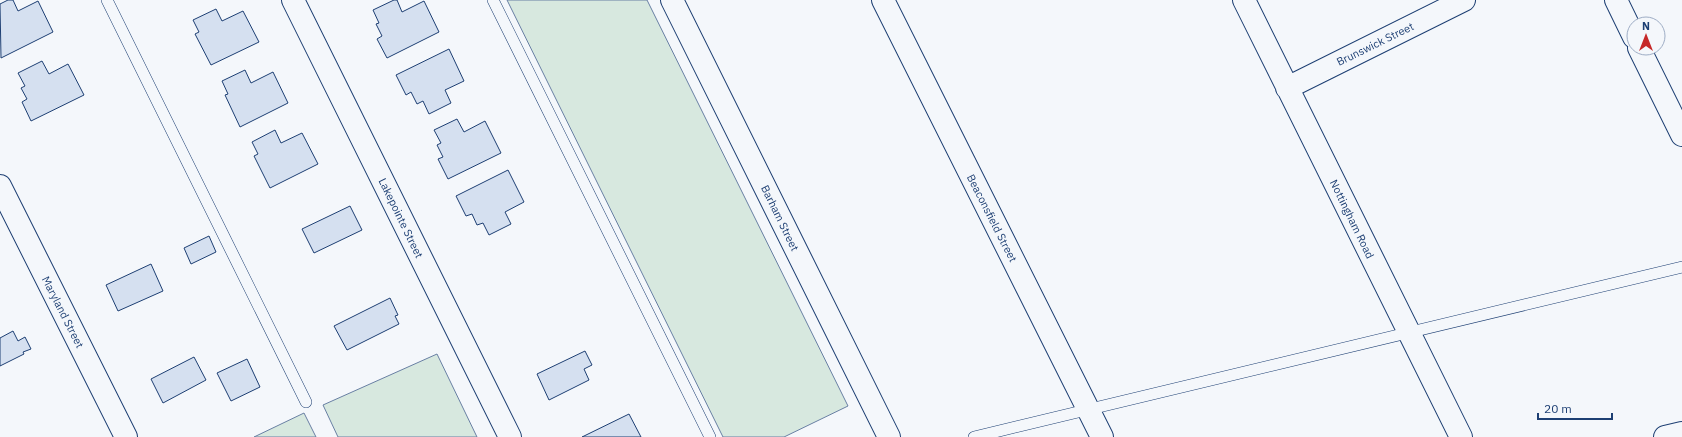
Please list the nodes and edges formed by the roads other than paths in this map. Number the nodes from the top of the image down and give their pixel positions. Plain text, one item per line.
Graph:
1 (107, 0) edge
2 (293, 0) edge
3 (493, 0) edge
4 (672, 0) edge
5 (882, 0) edge
6 (1244, 0) edge
7 (1464, 0) edge
8 (1616, 0) edge
9 (1626, 21) edge
10 (1643, 56) edge
11 (1287, 88) junction
12 (1682, 134) edge
13 (0, 186) edge
14 (1682, 267) edge
15 (1409, 332) junction
16 (306, 402) dead end
17 (1088, 410) junction
18 (1682, 433) edge
19 (126, 437) edge
20 (510, 437) edge
21 (710, 437) edge
22 (889, 437) edge
23 (974, 437) edge
24 (1102, 437) edge
25 (1461, 437) edge
26 (1665, 437) edge

1 - 16 lane
2 - 20 street, Lakepointe Street
3 - 21 lane
4 - 22 street, Barham Street
5 - 17 street, Beaconsfield Street
6 - 11 street, Nottingham Road
7 - 11 street, Brunswick Street
8 - 9 street
10 - 12 street
11 - 15 street, Nottingham Road
13 - 19 street, Maryland Street
14 - 15 lane
15 - 17 lane
15 - 25 street, Nottingham Road
17 - 23 lane
17 - 24 street, Beaconsfield Street
18 - 26 street

